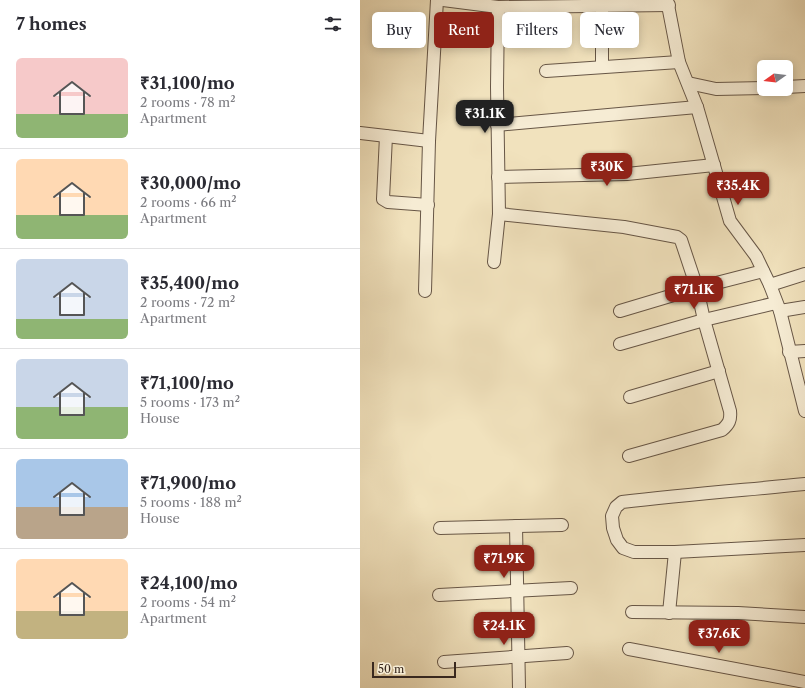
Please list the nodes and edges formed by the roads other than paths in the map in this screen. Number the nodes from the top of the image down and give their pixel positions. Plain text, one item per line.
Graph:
1 (437, 0) edge
2 (443, 0) edge
3 (668, 3) edge
4 (602, 5) junction
5 (498, 7) junction
6 (679, 62) junction
7 (602, 67) junction
8 (546, 71) dead end
9 (688, 83) junction
10 (805, 86) edge
11 (793, 87) edge
12 (757, 88) edge
13 (697, 107) junction
14 (497, 125) junction
15 (360, 133) edge
16 (386, 136) junction
17 (429, 141) junction
18 (714, 165) junction
19 (498, 176) junction
20 (428, 205) junction
21 (499, 214) junction
22 (494, 262) dead end
23 (763, 271) junction
24 (805, 274) edge
25 (770, 285) junction
26 (697, 288) junction
27 (426, 291) dead end
28 (805, 306) edge
29 (778, 307) junction
30 (620, 311) dead end
31 (704, 320) junction
32 (620, 344) dead end
33 (805, 350) edge
34 (789, 352) junction
35 (719, 371) junction
36 (630, 397) dead end
37 (805, 411) edge
38 (629, 456) dead end
39 (805, 484) edge
40 (562, 525) dead end
41 (516, 526) junction
42 (440, 528) dead end
43 (805, 545) edge
44 (675, 552) junction
45 (571, 588) dead end
46 (517, 590) junction
47 (438, 594) dead end
48 (632, 612) dead end
49 (669, 613) junction
50 (805, 616) edge
51 (629, 649) dead end
52 (567, 653) dead end
53 (518, 657) junction
54 (444, 662) dead end
55 (805, 682) edge
56 (519, 688) edge

1 - 17 street
2 - 5 street
3 - 4 street
3 - 6 street
4 - 5 street
4 - 7 street
5 - 14 street
6 - 7 street
6 - 9 street
7 - 8 street
9 - 12 street
9 - 13 street
10 - 11 street
13 - 14 street
13 - 18 street
14 - 19 street
15 - 16 street
16 - 17 street
16 - 20 street
17 - 20 street
18 - 19 street
18 - 23 street
19 - 21 street
20 - 27 street
21 - 22 street
21 - 26 street
23 - 25 street
23 - 26 street
24 - 25 street
25 - 29 street
26 - 30 street
26 - 31 street
28 - 29 street
29 - 31 street
29 - 34 street
31 - 32 street
31 - 35 street
33 - 34 street
34 - 37 street
35 - 36 street
35 - 38 street
39 - 44 street
40 - 41 street
41 - 42 street
41 - 46 street
43 - 44 street
44 - 49 street
45 - 46 street
46 - 47 street
46 - 53 street
48 - 49 street
49 - 50 street
51 - 55 street
52 - 53 street
53 - 54 street
53 - 56 street

